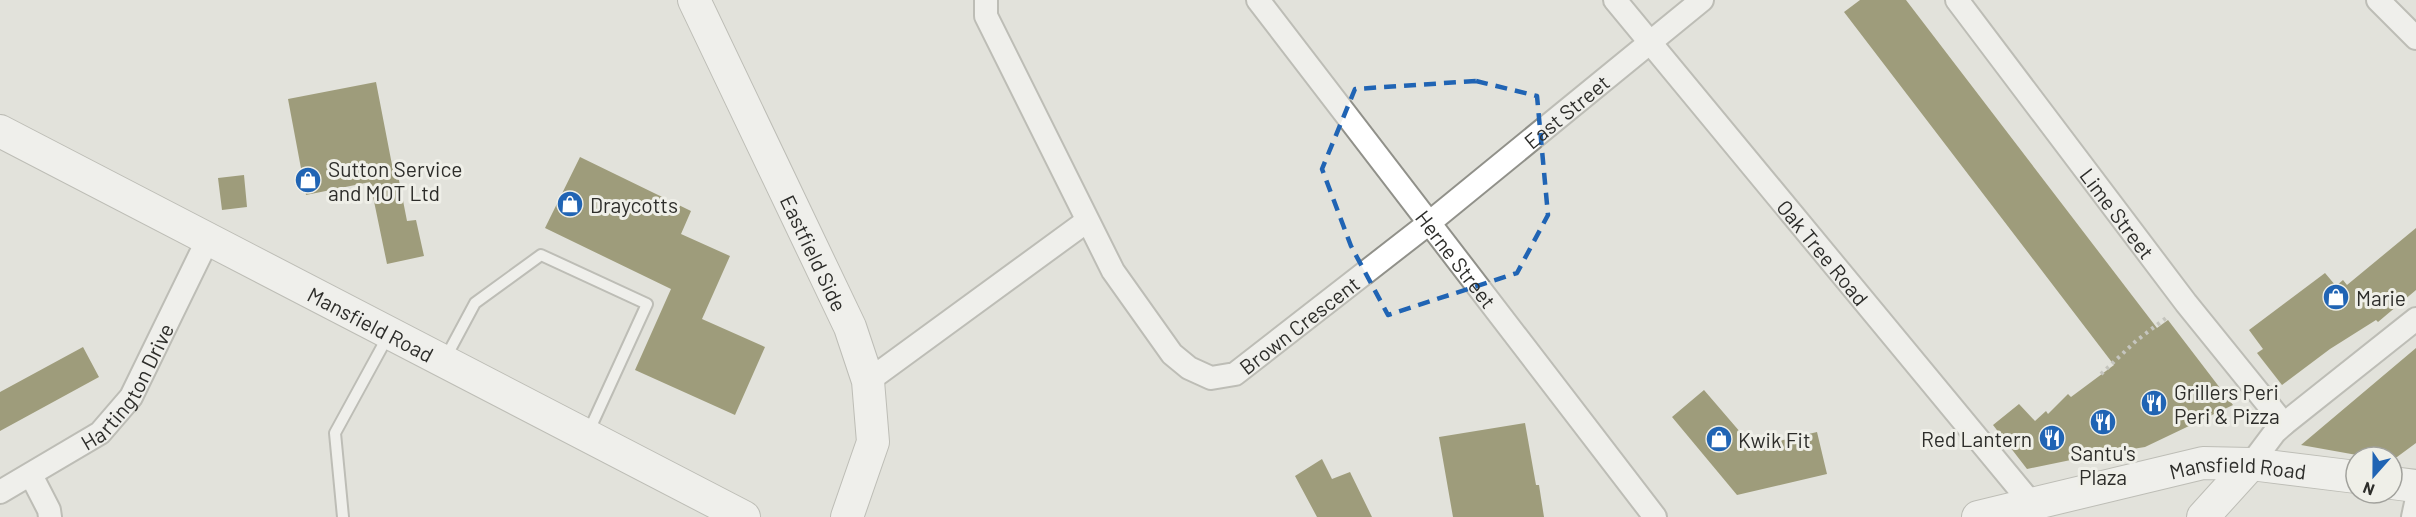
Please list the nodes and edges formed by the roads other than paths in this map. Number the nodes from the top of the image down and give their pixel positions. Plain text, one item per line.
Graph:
1 (694, 0) edge
2 (986, 0) edge
3 (1258, 0) edge
4 (1615, 0) edge
5 (1702, 0) edge
6 (1957, 0) edge
7 (2378, 0) edge
8 (2416, 38) edge
9 (1651, 41) junction
10 (0, 131) edge
11 (1087, 221) junction
12 (1429, 223) junction
13 (208, 239) junction
14 (2416, 319) edge
15 (390, 334) junction
16 (443, 362) junction
17 (868, 381) junction
18 (2284, 424) junction
19 (586, 436) junction
20 (2251, 464) junction
21 (31, 475) junction
22 (2344, 476) edge
23 (0, 492) edge
24 (2416, 503) edge
25 (2032, 504) junction
26 (50, 517) edge
27 (344, 517) edge
28 (744, 517) edge
29 (848, 517) edge
30 (1655, 517) edge
31 (1978, 517) edge
32 (2203, 517) edge
33 (2413, 517) edge

1 - 17 main road, Eastfield Side
2 - 11 street, Brown Crescent
3 - 12 street, Herne Street
4 - 9 street, Oak Tree Road
5 - 9 street, East Street
6 - 18 street, Lime Street
7 - 8 street
9 - 12 street, East Street
9 - 25 street, Oak Tree Road
10 - 13 main road, Mansfield Road
11 - 12 street, Brown Crescent
11 - 17 street
12 - 30 street, Herne Street
13 - 15 main road, Mansfield Road
13 - 21 street, Hartington Drive
14 - 18 street
15 - 16 main road, Mansfield Road
15 - 27 lane
16 - 19 main road, Mansfield Road
16 - 19 lane
17 - 29 main road, Eastfield Side
18 - 20 street
19 - 28 main road, Mansfield Road
20 - 22 main road, Mansfield Road
20 - 25 main road, Mansfield Road
20 - 32 main road
21 - 23 street, Hartington Drive
21 - 26 street
24 - 33 street
25 - 31 main road, Mansfield Road

